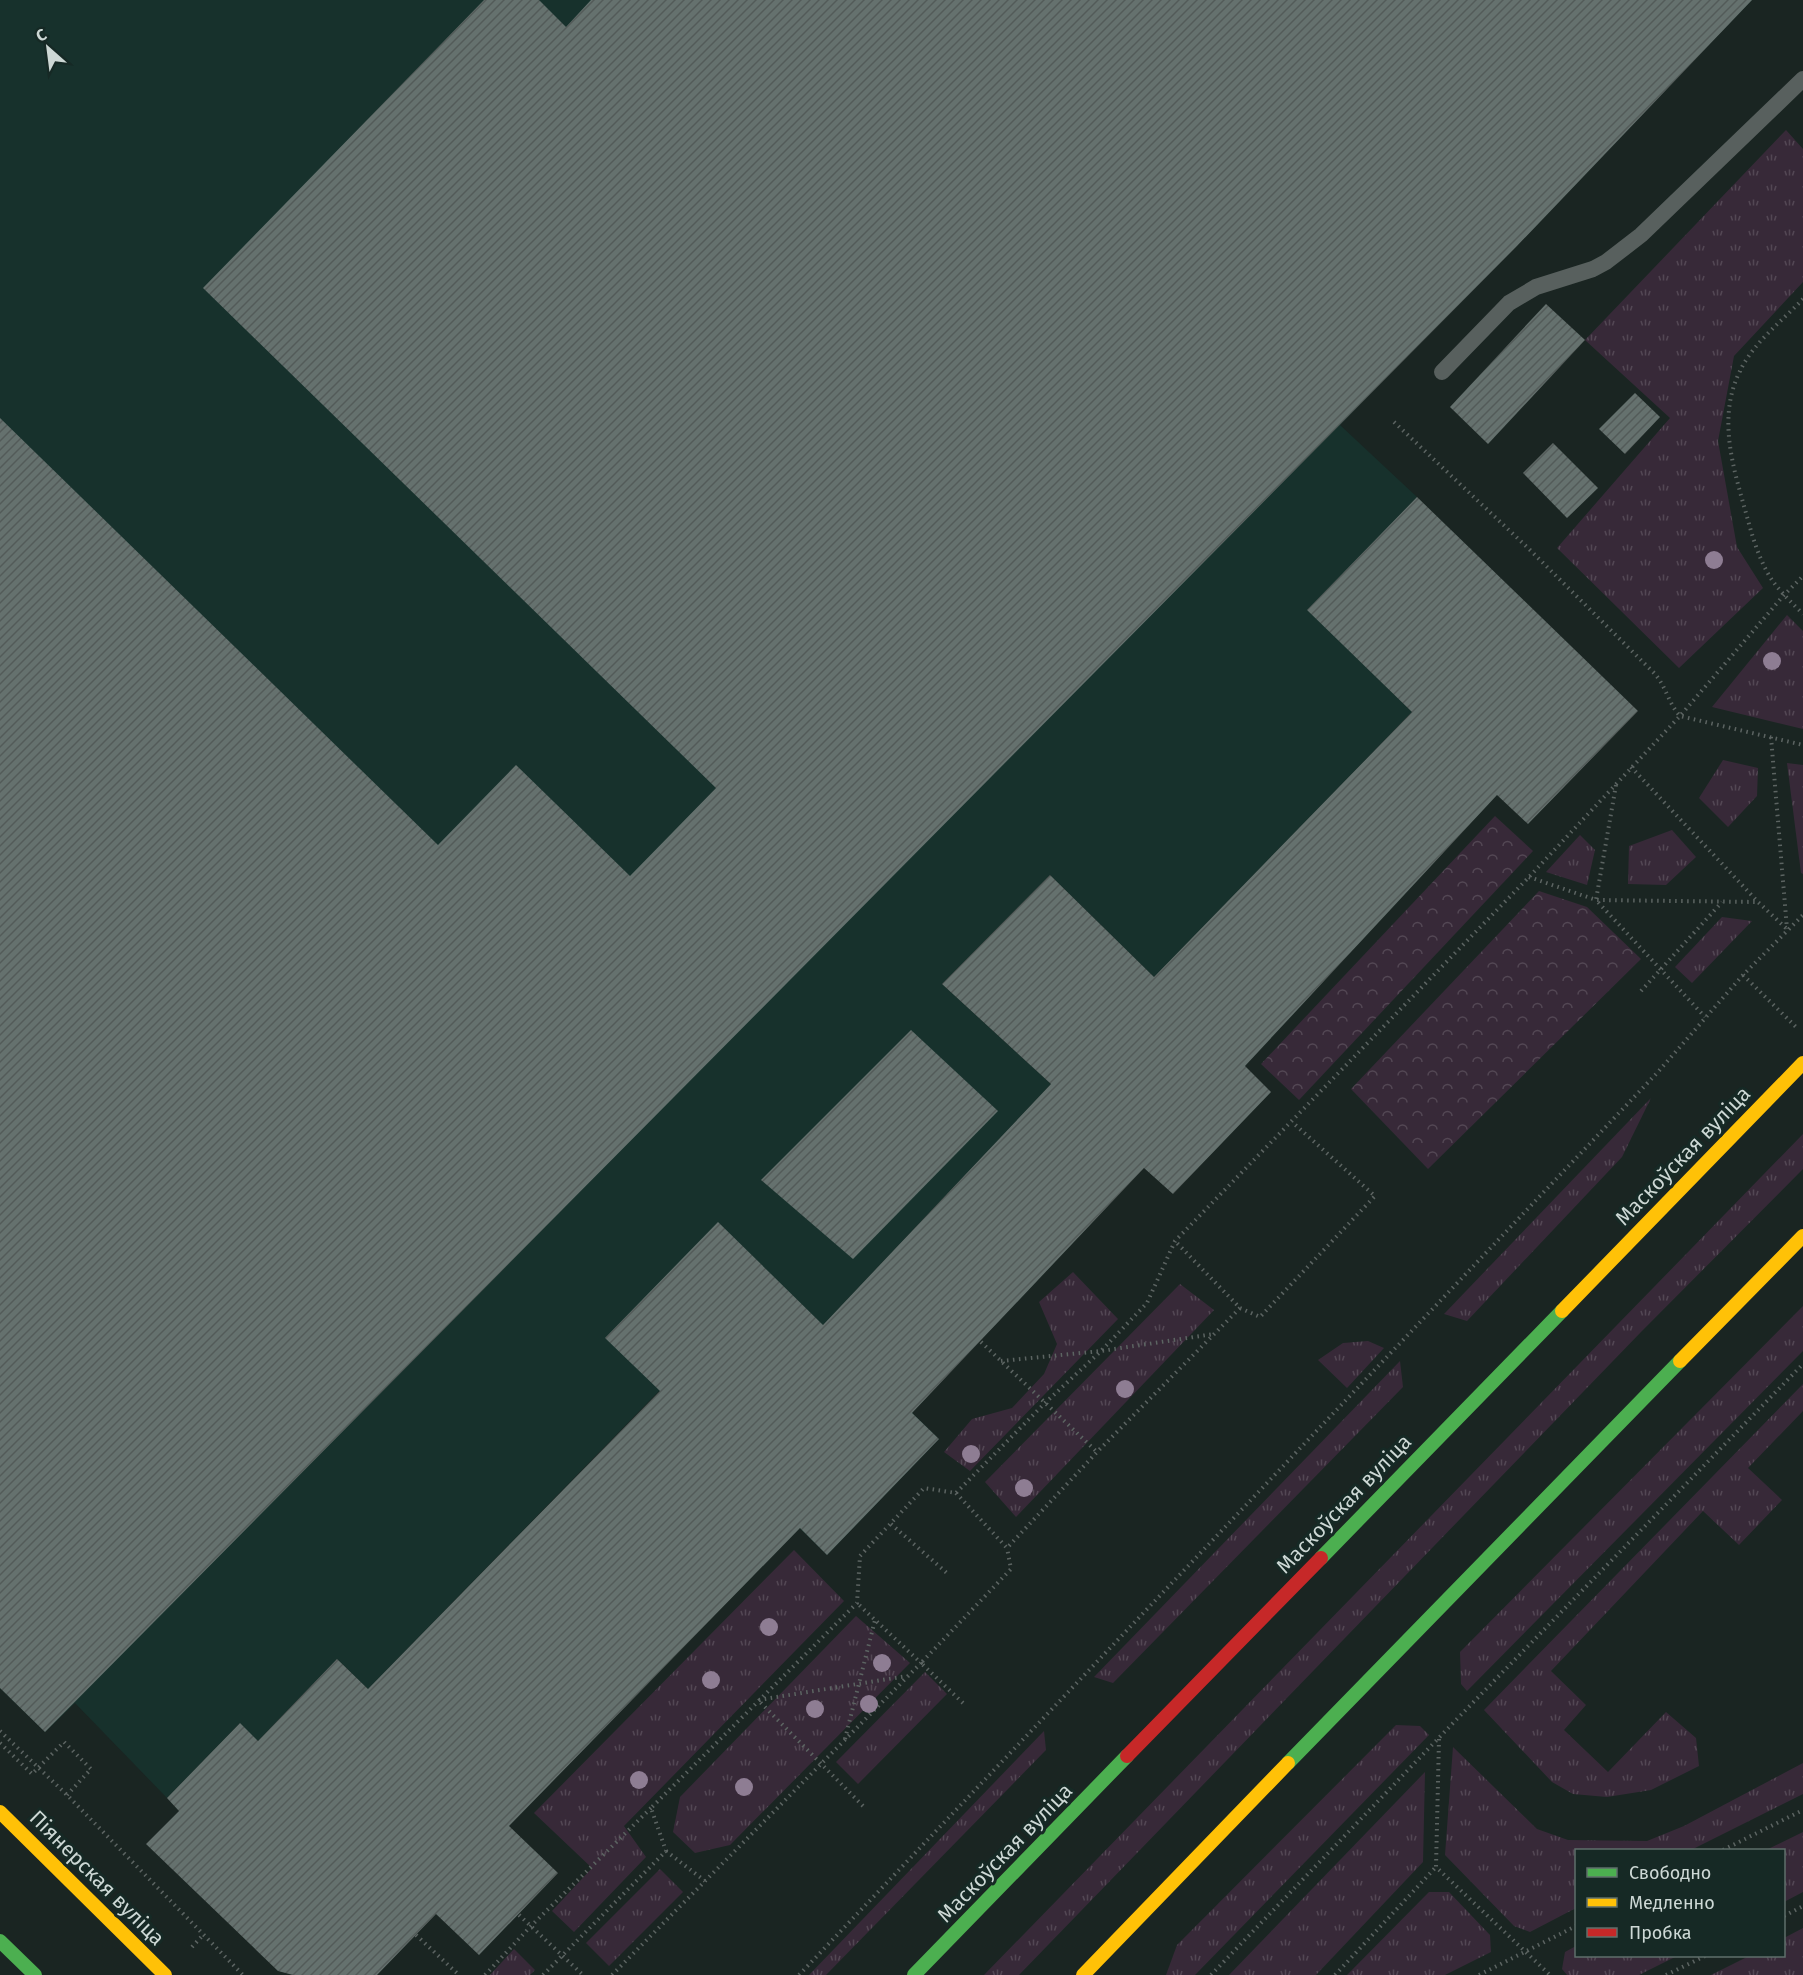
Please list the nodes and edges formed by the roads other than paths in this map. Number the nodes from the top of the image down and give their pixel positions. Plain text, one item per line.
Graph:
1 (1803, 79) edge
2 (1442, 372) dead end
3 (1803, 1063) edge
4 (1803, 1236) edge
5 (0, 1812) edge
6 (0, 1941) edge
7 (35, 1975) edge
8 (165, 1975) edge
9 (914, 1975) edge
10 (1083, 1975) edge

1 - 2 lane
3 - 9 main road, Маскоўская вуліца
4 - 10 main road
5 - 8 main road, Піянерская вуліца
6 - 7 main road

